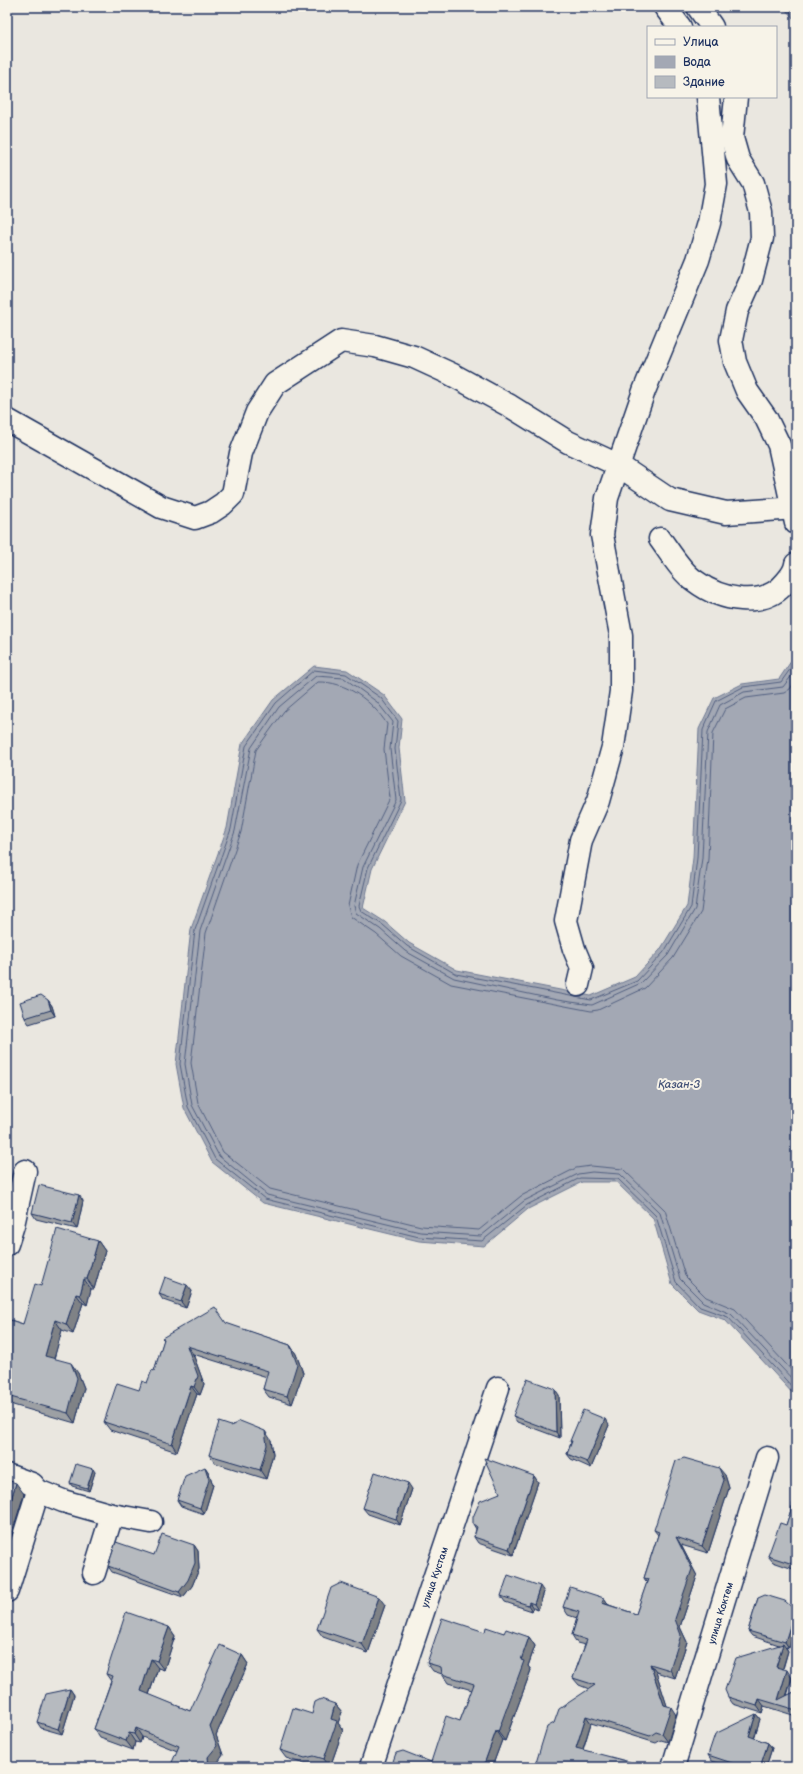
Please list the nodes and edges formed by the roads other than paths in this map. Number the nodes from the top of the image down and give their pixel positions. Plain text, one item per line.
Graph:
1 (665, 7) edge
2 (698, 7) edge
3 (679, 26) edge
4 (711, 26) edge
5 (708, 98) edge
6 (736, 98) edge
7 (7, 420) edge
8 (618, 465) junction
9 (795, 513) edge
10 (660, 539) dead end
11 (796, 564) edge
12 (578, 985) dead end
13 (25, 1171) dead end
14 (7, 1244) edge
15 (498, 1388) dead end
16 (767, 1458) dead end
17 (7, 1475) edge
18 (38, 1491) junction
19 (112, 1515) junction
20 (151, 1522) dead end
21 (94, 1573) dead end
22 (7, 1591) edge
23 (371, 1767) edge
24 (673, 1767) edge

1 - 3 street
2 - 4 street
5 - 8 street
6 - 9 street
7 - 8 street
8 - 9 street
8 - 12 street
10 - 11 street
13 - 14 street
15 - 23 street, улица Кустам
16 - 24 street, улица Коктем
17 - 18 street
18 - 19 street
18 - 22 street
19 - 20 street
19 - 21 street

